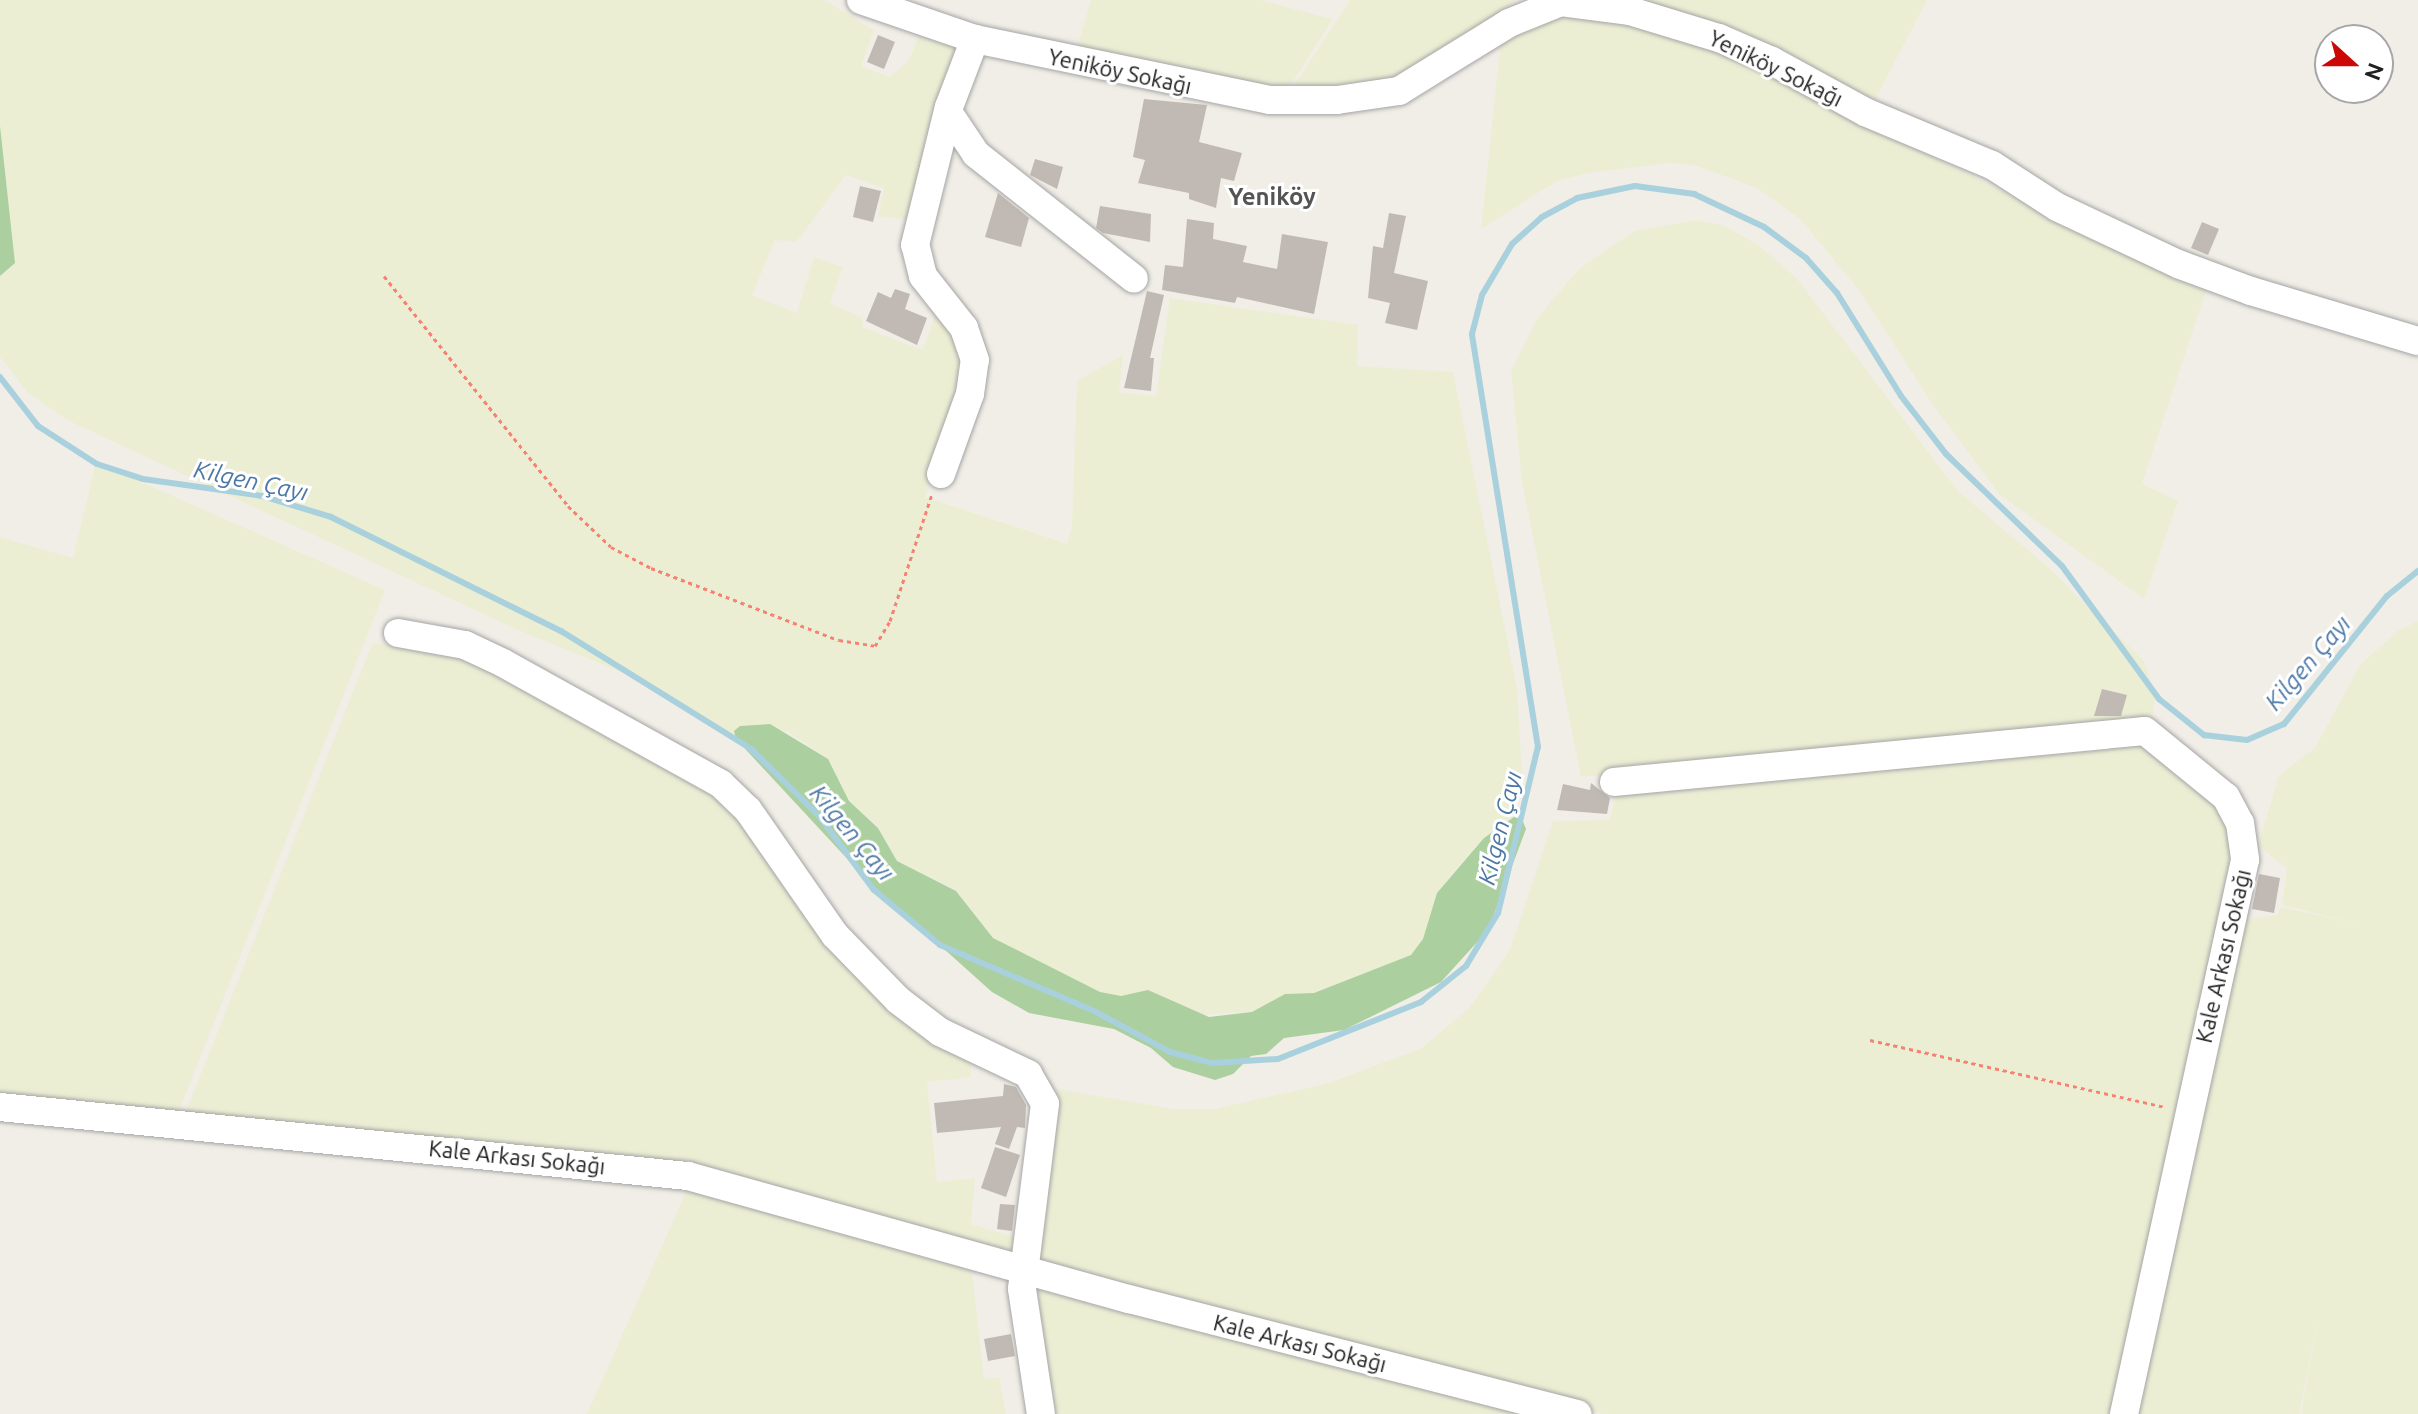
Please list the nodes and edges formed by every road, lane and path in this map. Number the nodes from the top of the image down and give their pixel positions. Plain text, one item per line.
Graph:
1 (861, 0) edge
2 (975, 39) junction
3 (948, 112) junction
4 (384, 276) dead end
5 (1134, 279) dead end
6 (2418, 341) edge
7 (941, 474) joint
8 (398, 633) dead end
9 (1614, 782) dead end
10 (1870, 1040) dead end
11 (0, 1107) edge
12 (2189, 1112) junction
13 (1023, 1269) junction
14 (1041, 1414) edge
15 (1578, 1414) edge
16 (2124, 1414) edge

1 - 2 street, Yeniköy Sokağı
2 - 3 street
2 - 6 street, Yeniköy Sokağı
3 - 5 street
3 - 7 street
4 - 7 path
8 - 13 street
9 - 12 street, Kale Arkası Sokağı
10 - 12 path
11 - 13 street, Kale Arkası Sokağı
12 - 16 street, Kale Arkası Sokağı
13 - 14 street
13 - 15 street, Kale Arkası Sokağı

